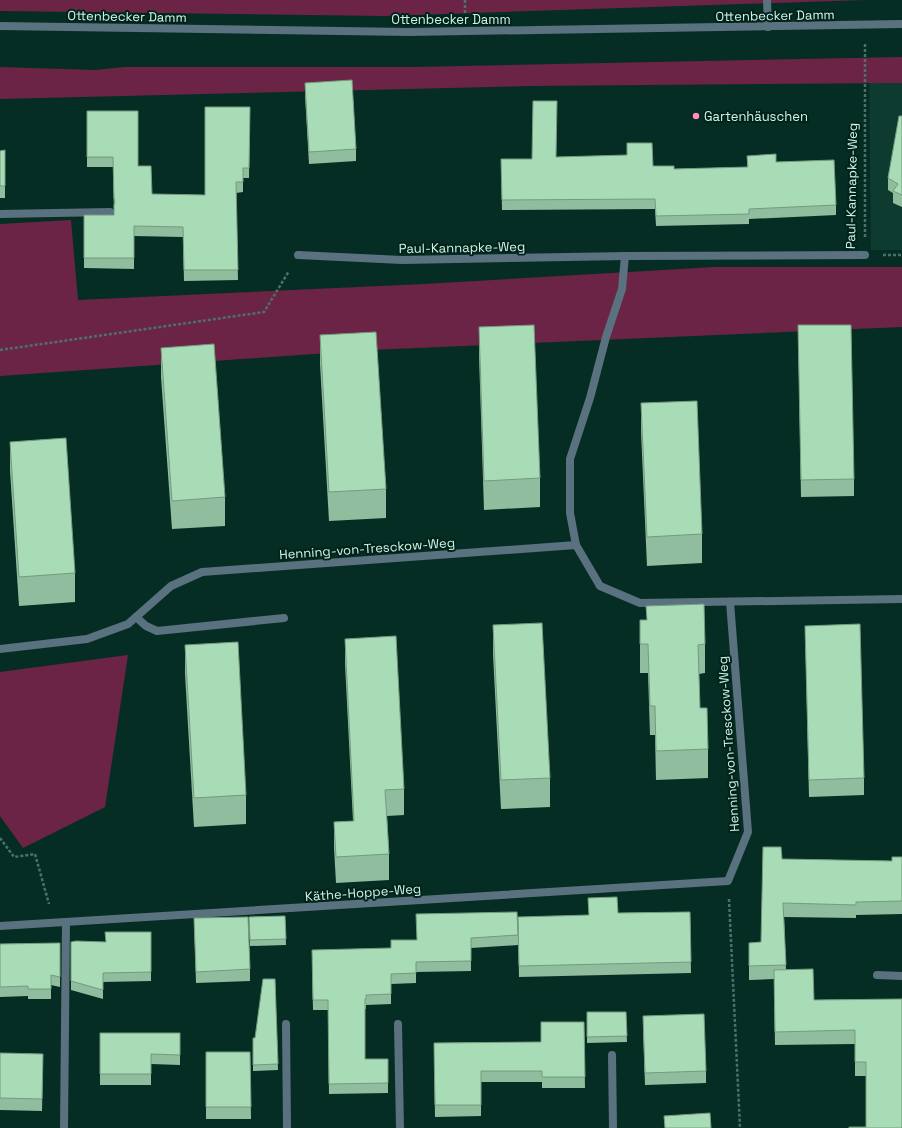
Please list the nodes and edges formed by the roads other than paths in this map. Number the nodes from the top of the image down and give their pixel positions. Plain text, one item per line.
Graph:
1 (767, 0) edge
2 (902, 24) edge
3 (0, 26) edge
4 (768, 27) junction
5 (110, 212) dead end
6 (0, 214) edge
7 (298, 255) road end
8 (864, 255) road end
9 (626, 256) junction
10 (576, 545) junction
11 (902, 599) edge
12 (730, 602) junction
13 (136, 617) junction
14 (284, 618) dead end
15 (0, 649) edge
16 (728, 881) joint
17 (66, 922) junction
18 (0, 926) edge
19 (878, 975) dead end
20 (902, 976) edge
21 (286, 1024) dead end
22 (398, 1024) dead end
23 (612, 1055) dead end
24 (64, 1128) edge
25 (287, 1128) edge
26 (400, 1128) edge
27 (612, 1128) edge

1 - 4 street
2 - 4 street, Ottenbecker Damm
3 - 4 street, Ottenbecker Damm
5 - 6 street
7 - 9 street, Paul-Kannapke-Weg
8 - 9 street, Paul-Kannapke-Weg
9 - 10 street
10 - 12 street
10 - 13 street, Henning-von-Tresckow-Weg
11 - 12 street
12 - 16 street, Henning-von-Tresckow-Weg
13 - 14 street
13 - 15 street, Henning-von-Tresckow-Weg
16 - 17 street, Käthe-Hoppe-Weg
17 - 18 street, Käthe-Hoppe-Weg
17 - 24 street
19 - 20 street
21 - 25 street
22 - 26 street
23 - 27 street

